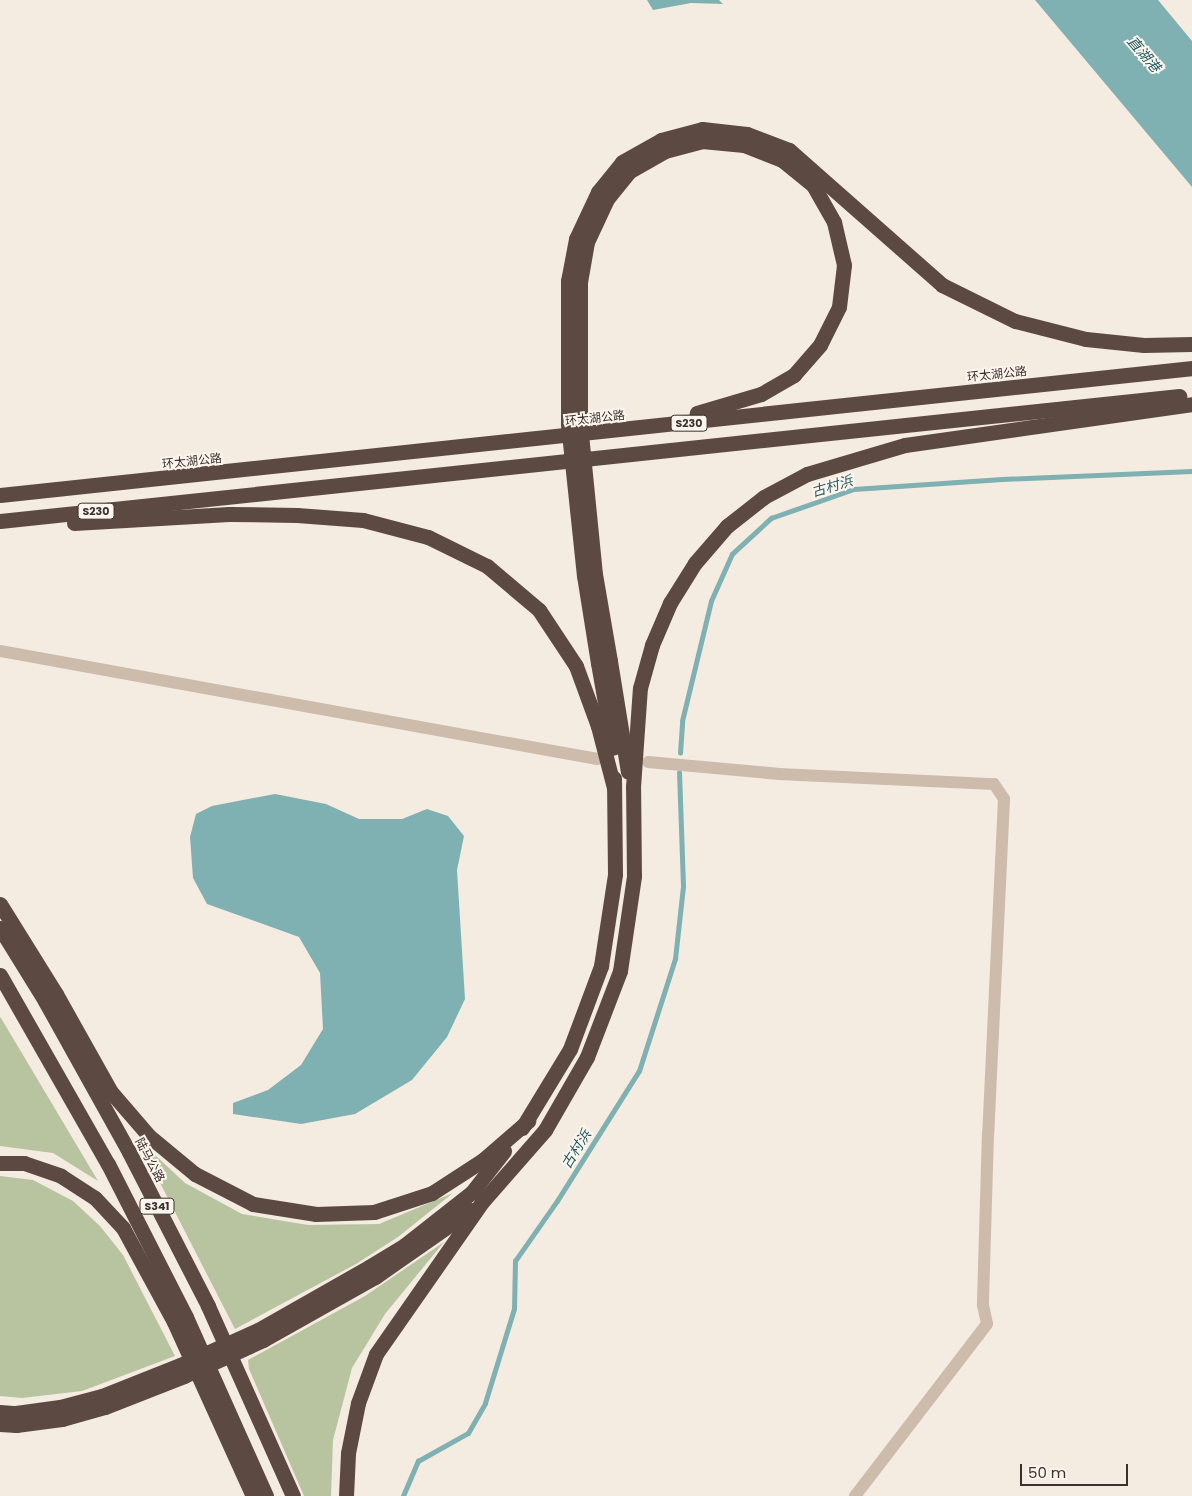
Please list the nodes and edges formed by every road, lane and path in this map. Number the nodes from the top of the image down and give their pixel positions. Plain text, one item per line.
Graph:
1 (603, 195) junction
2 (1186, 345) edge
3 (1192, 368) edge
4 (1192, 394) edge
5 (1192, 404) edge
6 (298, 465) junction
7 (0, 495) edge
8 (0, 521) edge
9 (0, 526) edge
10 (0, 651) edge
11 (604, 662) junction
12 (597, 759) dead end
13 (648, 762) dead end
14 (633, 787) junction
15 (614, 788) junction
16 (0, 904) edge
17 (0, 928) edge
18 (0, 975) edge
19 (528, 1121) junction
20 (0, 1163) edge
21 (482, 1202) junction
22 (372, 1272) junction
23 (0, 1412) edge
24 (16, 1419) junction
25 (0, 1424) edge
26 (253, 1496) edge
27 (266, 1496) edge
28 (293, 1496) edge
29 (346, 1496) edge
30 (855, 1496) edge

1 - 2 highway
1 - 6 highway
1 - 11 highway, bridge
3 - 6 highway, 环太湖公路 / S230
4 - 8 highway, S230
5 - 14 highway
6 - 7 highway, 环太湖公路 / S230
9 - 15 highway
10 - 12 street
11 - 14 highway
11 - 15 highway
13 - 30 street
14 - 21 highway
15 - 19 highway
16 - 19 highway
17 - 28 highway, 陆马公路 / S341
18 - 27 highway, S341
19 - 22 highway
20 - 26 highway
21 - 22 highway
21 - 29 highway
22 - 24 highway, bridge
23 - 24 highway
24 - 25 highway

